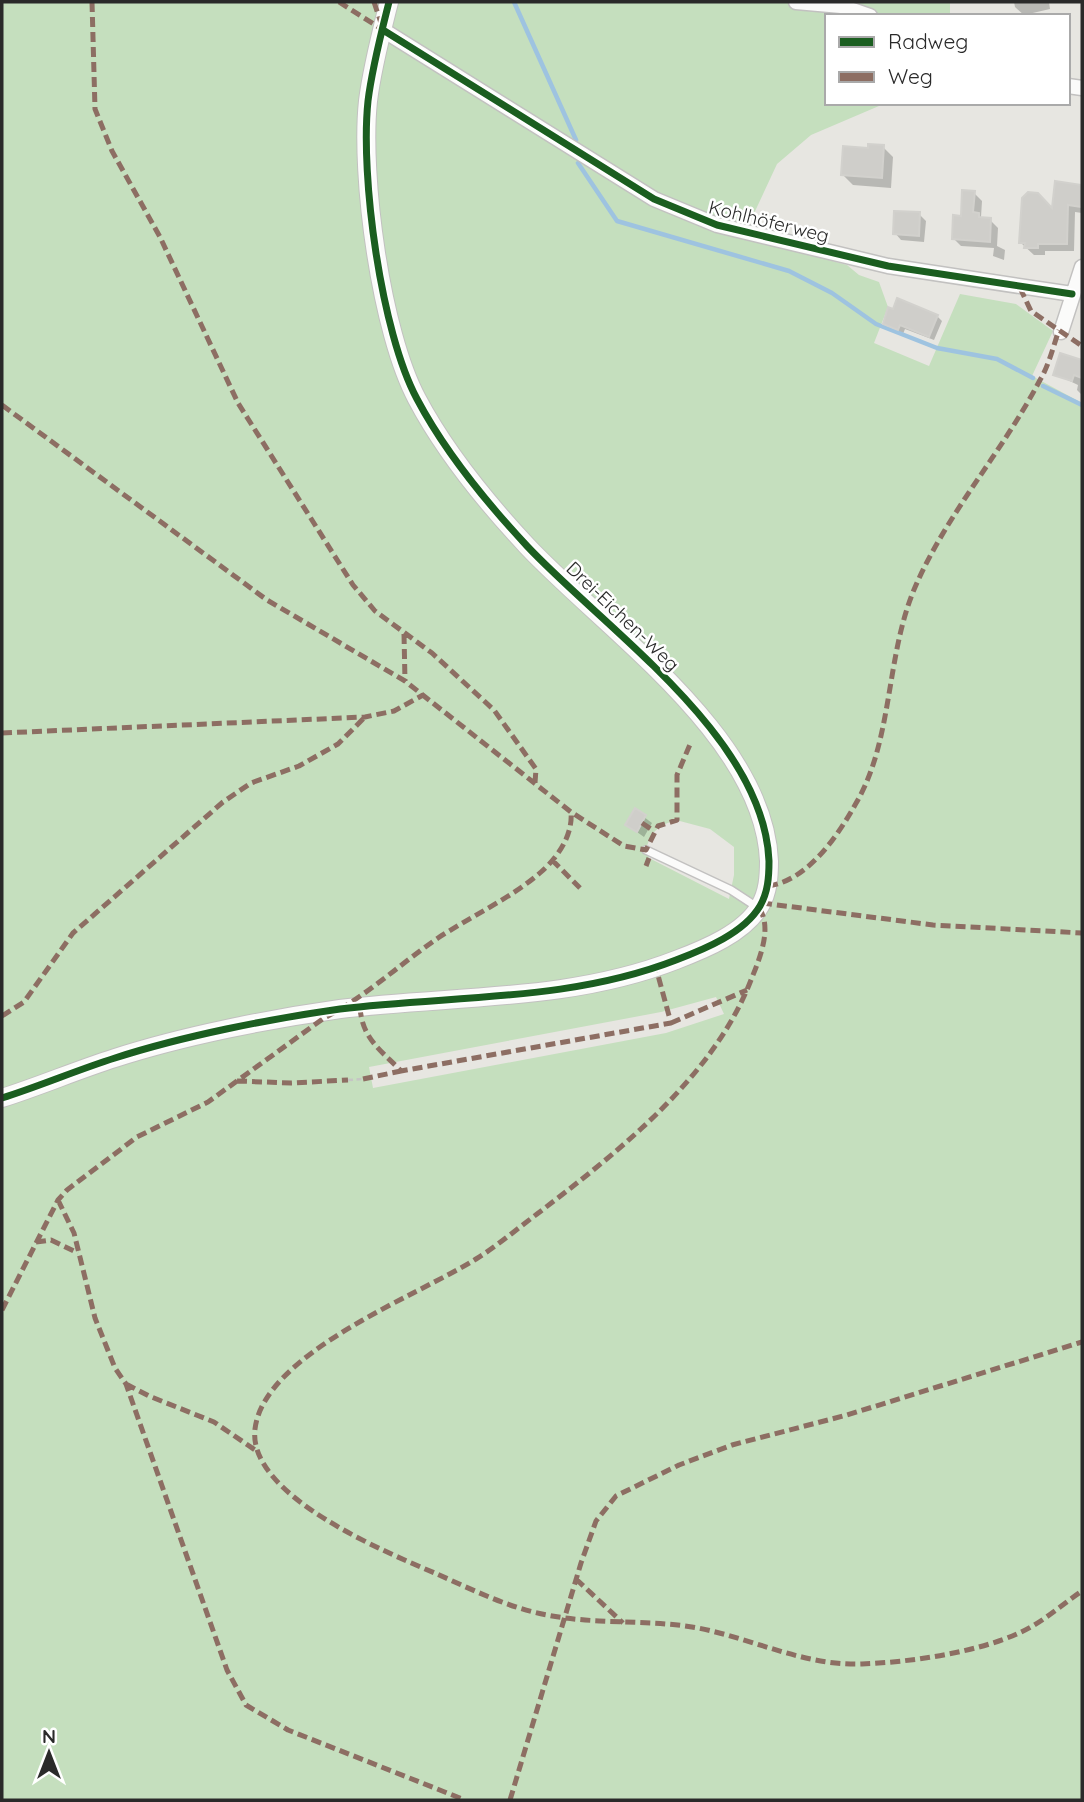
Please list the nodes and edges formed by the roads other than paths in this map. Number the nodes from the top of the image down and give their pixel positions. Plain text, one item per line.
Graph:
1 (389, 2) edge
2 (796, 2) edge
3 (864, 14) edge
4 (383, 30) junction
5 (1082, 271) edge
6 (1072, 294) junction
7 (1061, 332) dead end
8 (646, 850) dead end
9 (759, 908) junction
10 (2, 1098) edge

1 - 4 street, Drei-Eichen-Weg
2 - 3 street
4 - 6 street, Kohlhöferweg
4 - 9 street, Drei-Eichen-Weg
5 - 6 street
6 - 7 street
8 - 9 lane
9 - 10 street

